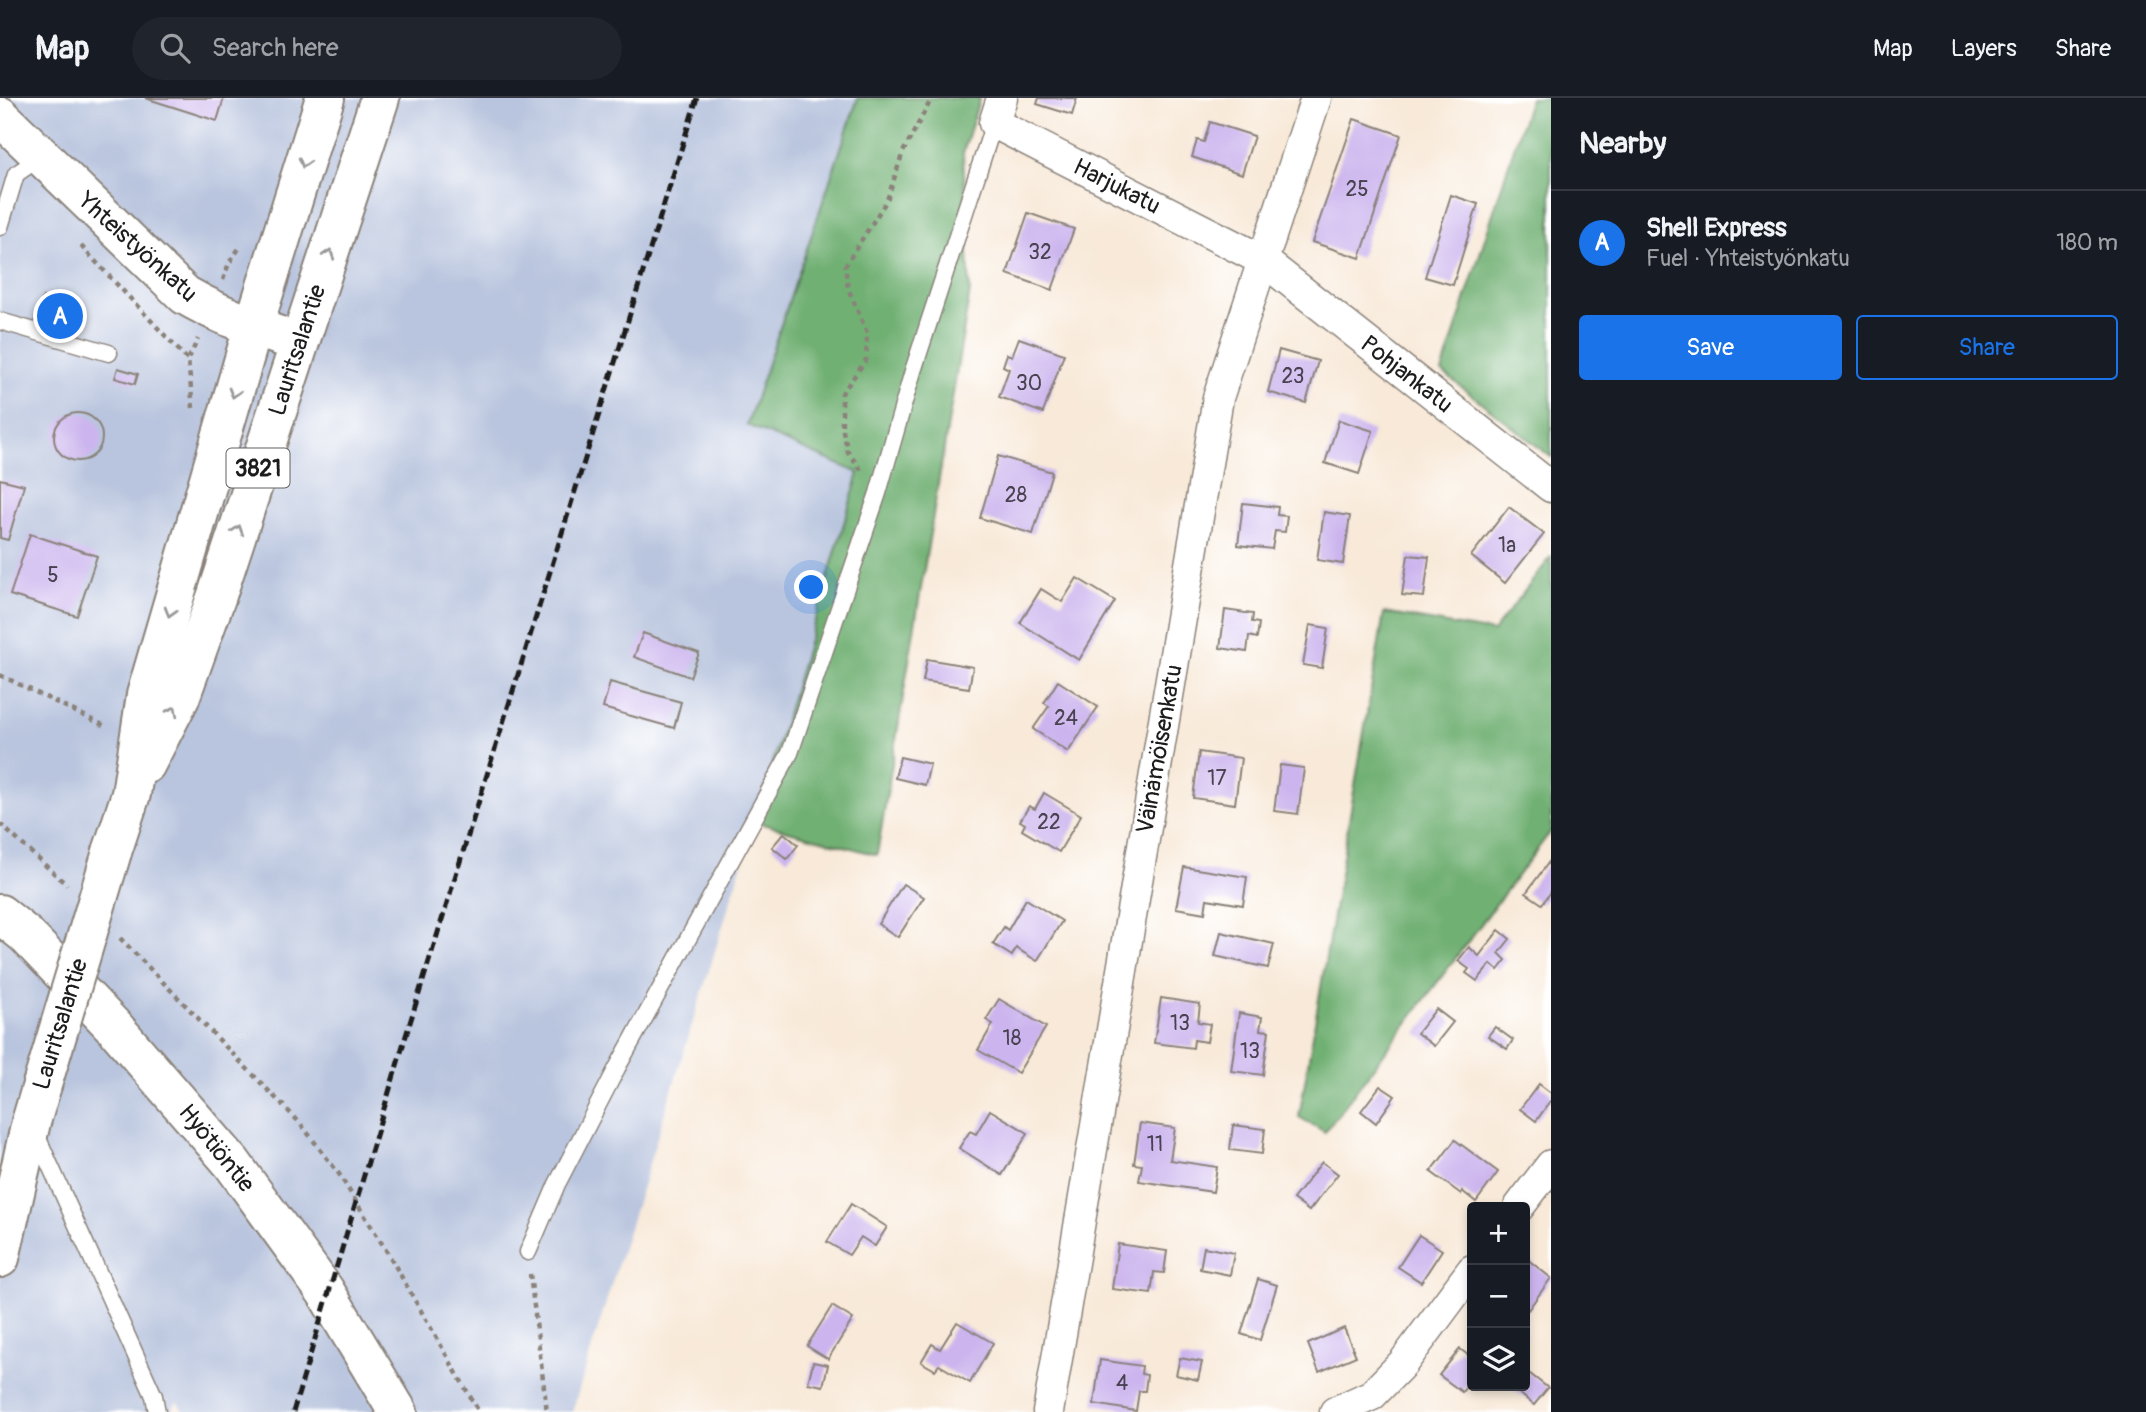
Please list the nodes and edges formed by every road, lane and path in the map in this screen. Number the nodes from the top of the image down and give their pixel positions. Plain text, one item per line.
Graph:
1 (325, 98) edge
2 (380, 98) edge
3 (932, 98) edge
4 (1316, 98) edge
5 (998, 110) edge
6 (0, 116) edge
7 (41, 157) junction
8 (0, 227) edge
9 (80, 244) dead end
10 (1264, 261) junction
11 (0, 321) edge
12 (253, 328) junction
13 (299, 342) junction
14 (109, 353) dead end
15 (188, 360) dead end
16 (1551, 487) edge
17 (878, 493) junction
18 (0, 675) edge
19 (111, 729) dead end
20 (131, 794) junction
21 (0, 824) edge
22 (70, 888) dead end
23 (0, 914) edge
24 (118, 937) dead end
25 (31, 1122) junction
26 (1551, 1165) edge
27 (1523, 1202) edge
28 (528, 1252) joint
29 (0, 1258) edge
30 (1467, 1277) edge
31 (157, 1412) edge
32 (398, 1412) edge
33 (479, 1412) edge
34 (547, 1412) edge
35 (1048, 1412) edge
36 (1335, 1412) edge

1 -> 12 main road, Lauritsalantie
13 -> 2 main road, Lauritsalantie / 3821
3 - 17 path
4 - 10 street, Väinämöisenkatu
5 - 10 street, Harjukatu
5 - 17 lane
6 - 7 main road, Yhteistyönkatu
7 - 8 lane
7 - 12 main road, Yhteistyönkatu
9 - 15 path
10 - 16 street, Pohjankatu
10 - 35 street, Väinämöisenkatu
11 - 14 lane
12 - 13 main road, Yhteistyönkatu
12 -> 20 main road, Lauritsalantie
20 -> 13 main road, Lauritsalantie / 3821
17 - 28 lane
18 - 19 path
20 - 25 main road, Lauritsalantie / 3821, bridge
21 - 22 path
23 - 32 main road, Hyötiöntie
24 - 33 path
25 - 29 main road, Lauritsalantie / 3821
25 - 31 lane
26 - 27 street
28 - 34 path
30 - 36 street

